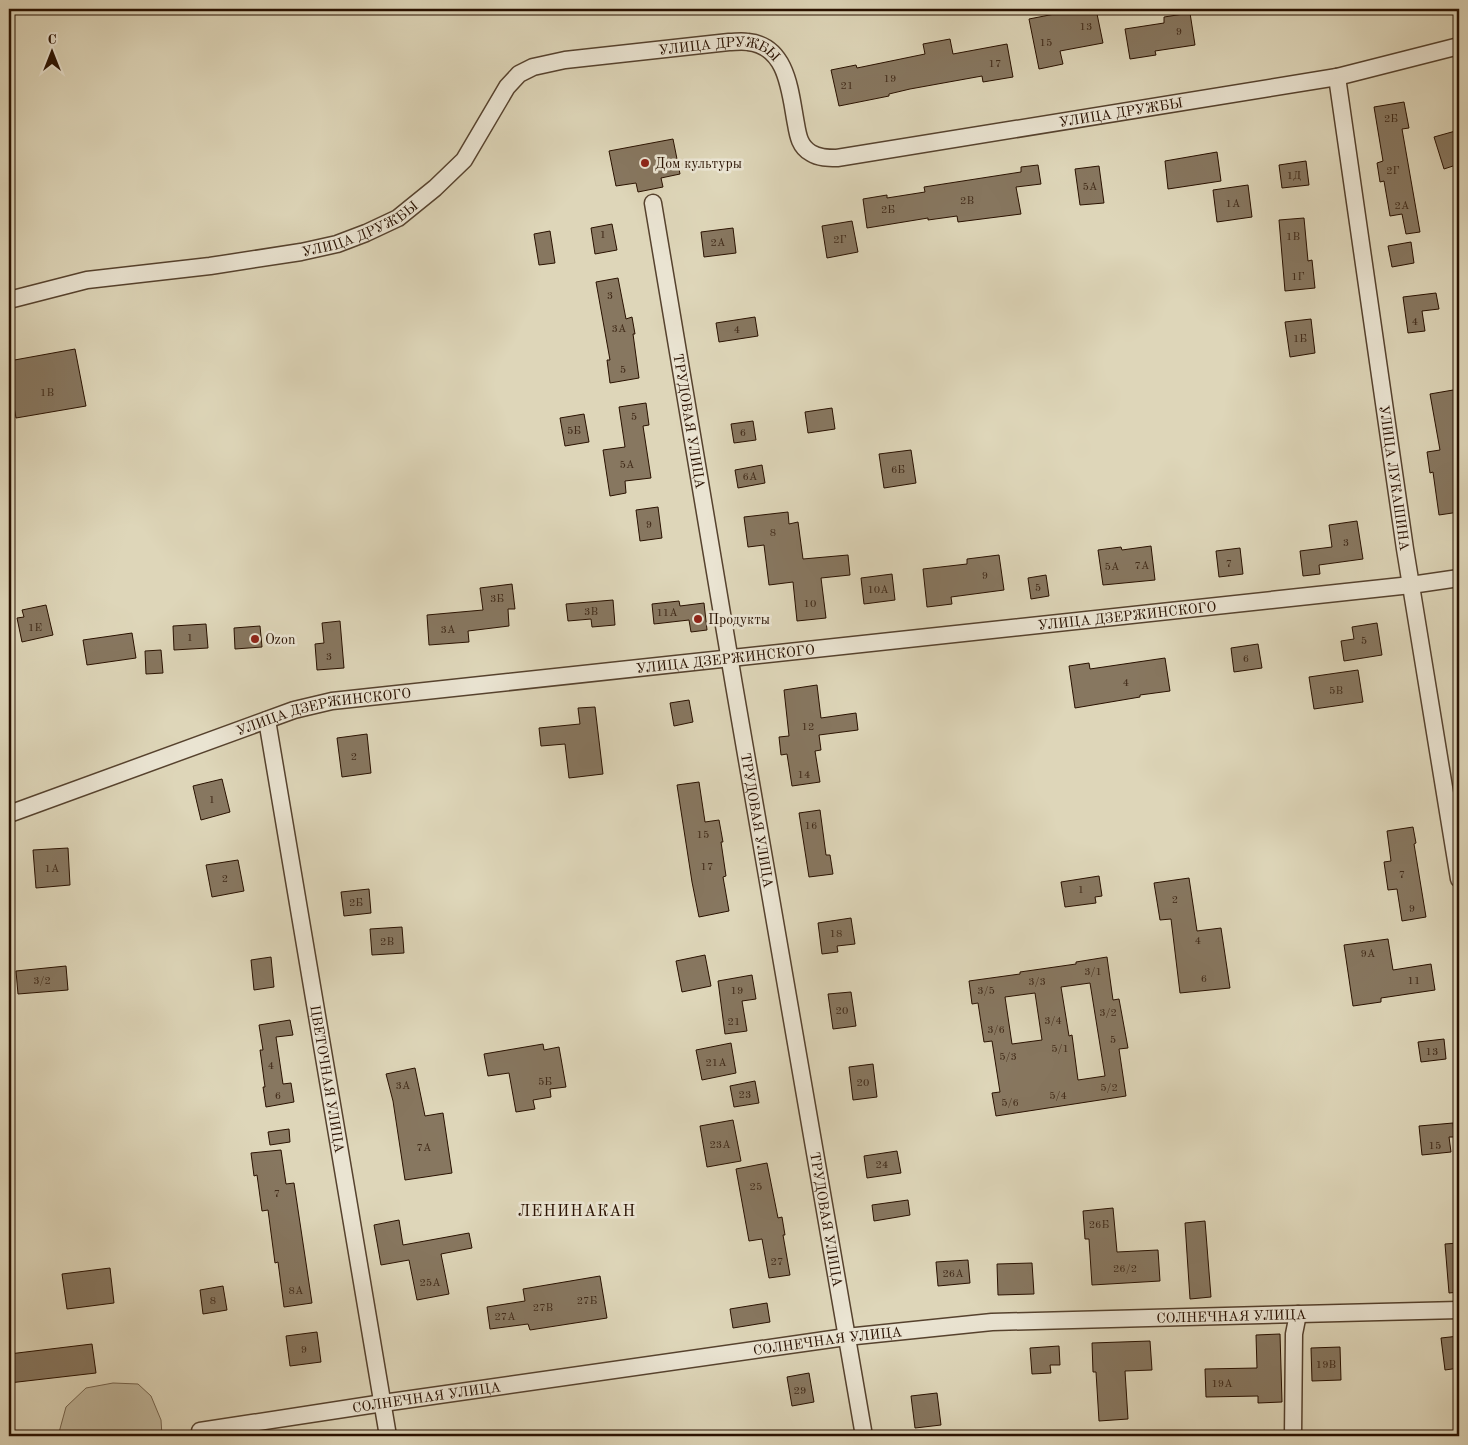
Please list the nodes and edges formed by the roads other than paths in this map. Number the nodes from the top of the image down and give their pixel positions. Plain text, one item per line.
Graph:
1 (1459, 46) edge
2 (1337, 77) junction
3 (653, 203) dead end
4 (9, 300) edge
5 (1459, 578) edge
6 (1412, 585) junction
7 (730, 658) junction
8 (268, 720) junction
9 (9, 814) edge
10 (1459, 879) edge
11 (1459, 1310) edge
12 (1298, 1314) junction
13 (846, 1337) junction
14 (382, 1403) junction
15 (200, 1431) dead end
16 (388, 1436) edge
17 (864, 1436) edge
18 (1293, 1436) edge

1 - 2 street, УЛИЦА ДРУЖБЫ
2 - 4 street, УЛИЦА ДРУЖБЫ
2 - 6 street, УЛИЦА ЛУКАШИНА
3 - 7 street, ТРУДОВАЯ УЛИЦА
5 - 6 street, УЛИЦА ДЗЕРЖИНСКОГО
6 - 7 street, УЛИЦА ДЗЕРЖИНСКОГО
6 - 10 street, УЛИЦА ЛУКАШИНА
7 - 8 street, УЛИЦА ДЗЕРЖИНСКОГО
7 - 13 street, ТРУДОВАЯ УЛИЦА
8 - 9 street, УЛИЦА ДЗЕРЖИНСКОГО
8 - 14 street, ЦВЕТОЧНАЯ УЛИЦА
11 - 12 street, СОЛНЕЧНАЯ УЛИЦА
12 - 13 street, СОЛНЕЧНАЯ УЛИЦА
12 - 18 street
13 - 14 street, СОЛНЕЧНАЯ УЛИЦА
13 - 17 street, ТРУДОВАЯ УЛИЦА
14 - 15 street, СОЛНЕЧНАЯ УЛИЦА
14 - 16 street, ЦВЕТОЧНАЯ УЛИЦА

